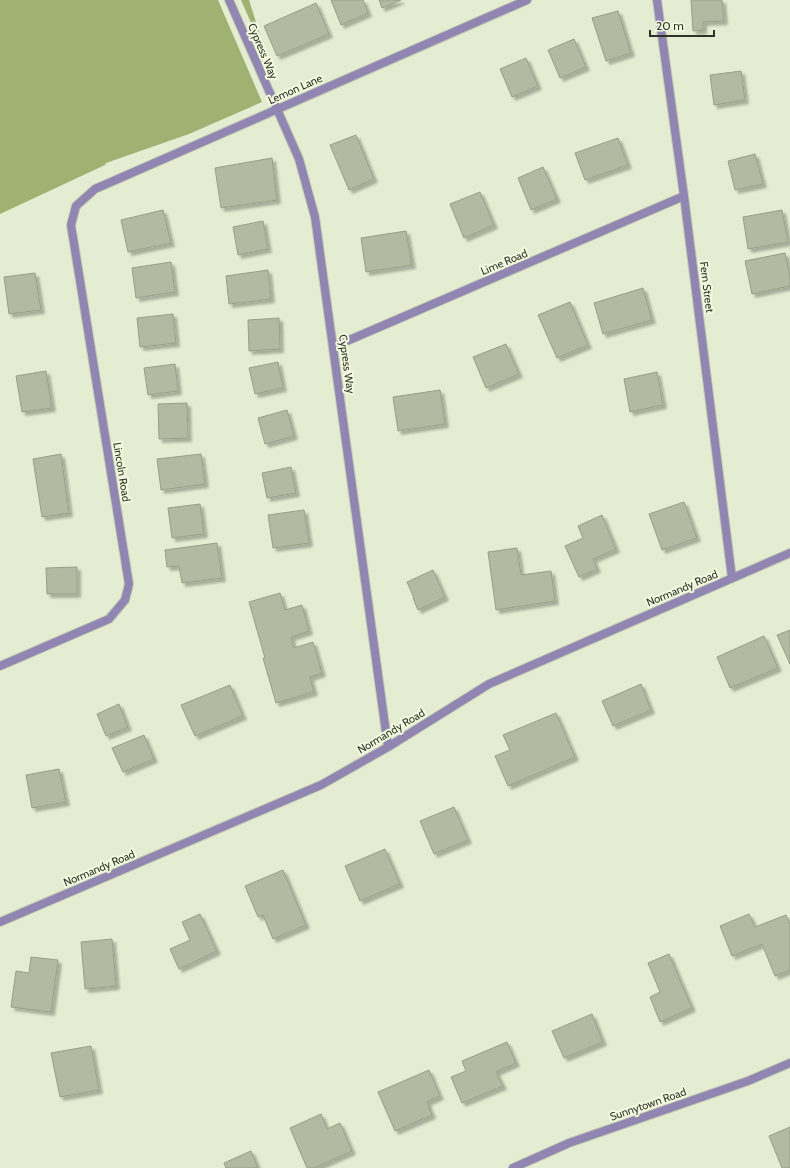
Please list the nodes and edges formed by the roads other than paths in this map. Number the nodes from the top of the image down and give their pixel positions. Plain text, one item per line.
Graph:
1 (229, 0) edge
2 (527, 0) edge
3 (657, 0) edge
4 (276, 109) junction
5 (684, 196) junction
6 (76, 206) joint
7 (333, 347) junction
8 (790, 553) edge
9 (732, 578) junction
10 (0, 666) edge
11 (388, 747) junction
12 (0, 922) edge
13 (790, 1063) edge
14 (513, 1168) edge

1 - 4 street, Cypress Way
2 - 4 street, Lemon Lane
3 - 5 street, Fern Street
4 - 6 street, Lemon Lane
4 - 7 street, Cypress Way
5 - 7 street, Lime Road
5 - 9 street, Fern Street
6 - 10 street, Lincoln Road
7 - 11 street, Cypress Way
8 - 9 street, Normandy Road
9 - 11 street, Normandy Road
11 - 12 street, Normandy Road
13 - 14 street, Sunnytown Road

